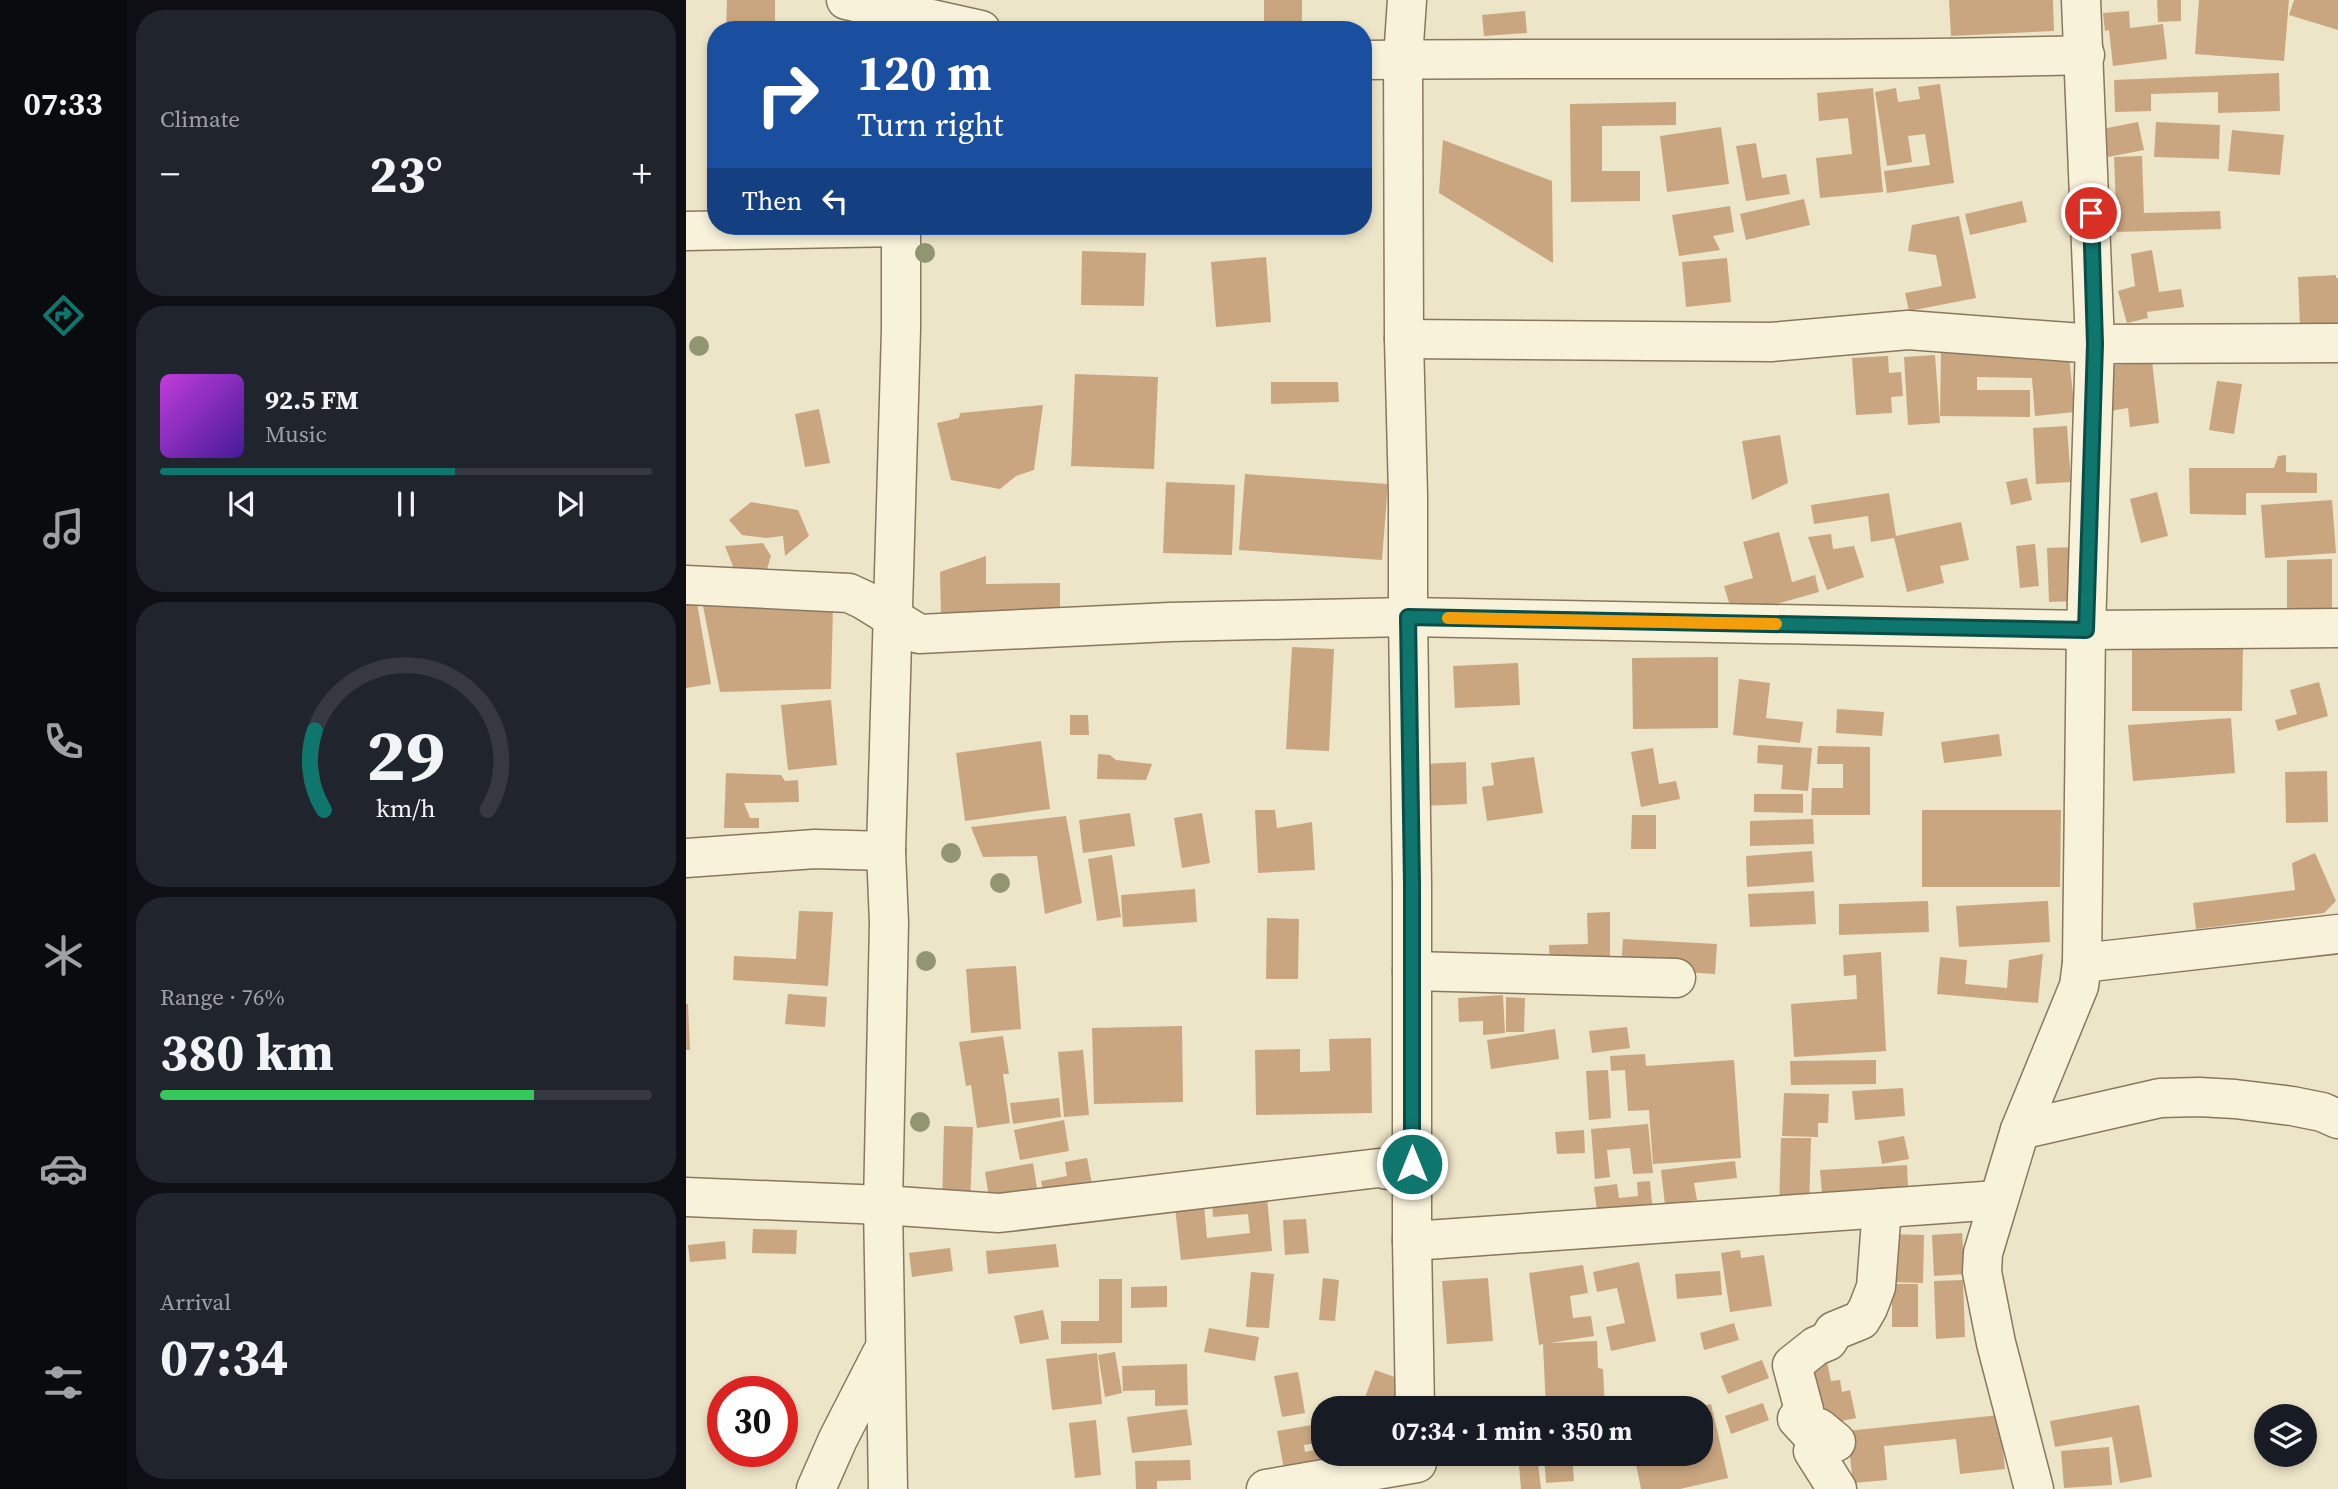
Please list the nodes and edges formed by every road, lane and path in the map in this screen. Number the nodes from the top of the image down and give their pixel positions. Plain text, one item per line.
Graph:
1 (846, 0) edge
2 (1407, 0) edge
3 (2081, 0) edge
4 (907, 14) edge
5 (939, 21) edge
6 (2085, 55) junction
7 (1403, 59) junction
8 (1372, 60) edge
9 (686, 231) edge
10 (707, 231) edge
11 (901, 235) edge
12 (1404, 339) junction
13 (2095, 344) junction
14 (2338, 344) edge
15 (686, 585) edge
16 (1408, 617) junction
17 (893, 620) junction
18 (2338, 628) edge
19 (2086, 630) junction
20 (886, 851) junction
21 (686, 858) edge
22 (2338, 934) edge
23 (2082, 963) junction
24 (1412, 971) junction
25 (1676, 978) dead end
26 (2338, 1119) edge
27 (2020, 1130) junction
28 (1412, 1164) junction
29 (686, 1197) edge
30 (1998, 1200) junction
31 (883, 1205) junction
32 (1882, 1208) junction
33 (1412, 1241) junction
34 (884, 1349) junction
35 (1416, 1396) edge
36 (1417, 1469) edge
37 (816, 1489) edge
38 (888, 1489) edge
39 (1266, 1489) edge
40 (1837, 1489) edge
41 (2034, 1489) edge

1 - 4 street
2 - 7 street
3 - 6 street
4 - 5 street
6 - 7 street
6 - 13 street
7 - 8 street
7 - 12 street
9 - 10 street
11 - 17 street
12 - 13 street
12 - 16 street
13 - 14 street
13 - 19 street
15 - 17 street
16 - 17 street
16 - 19 street
16 - 24 street
17 - 20 street
18 - 19 street
19 - 23 street
20 - 21 street
20 - 31 street
22 - 23 street
23 - 27 street
24 - 25 street
24 - 28 street
26 - 27 street
27 - 30 street
28 - 31 street
28 - 33 street
29 - 31 street
30 - 32 street
30 - 41 street
31 - 34 street
32 - 33 street
32 - 40 street
33 - 35 street
34 - 37 street
34 - 38 street
36 - 39 street

